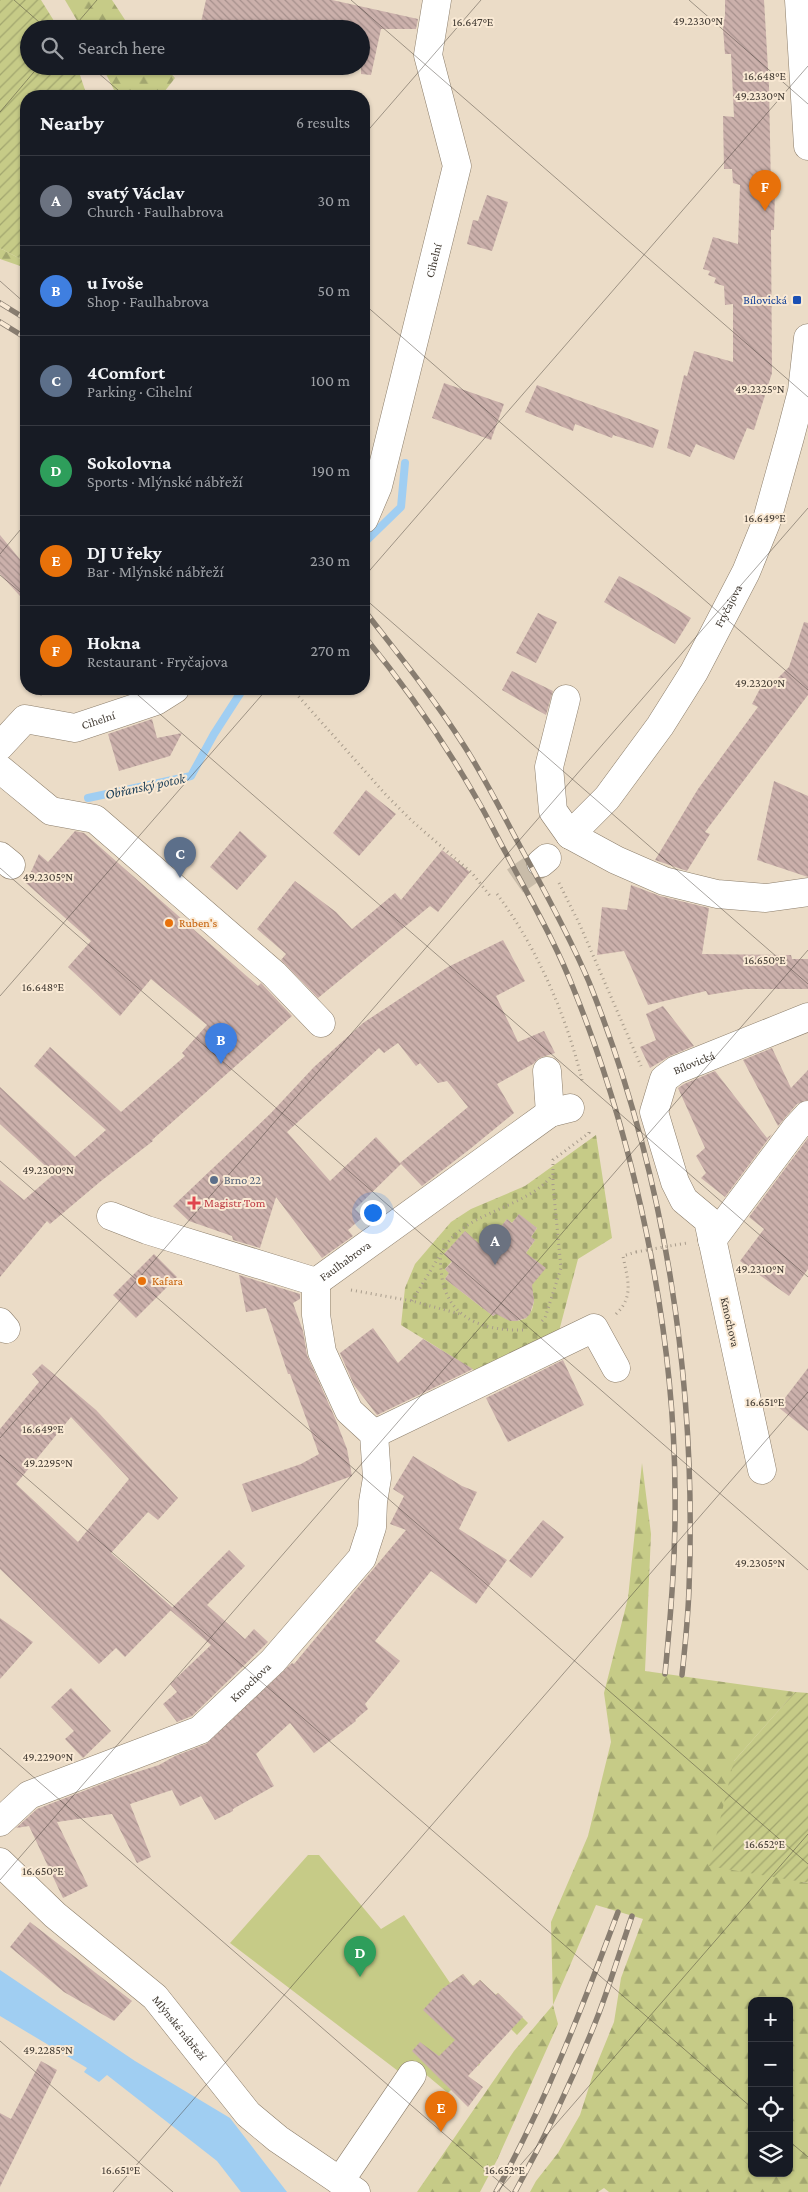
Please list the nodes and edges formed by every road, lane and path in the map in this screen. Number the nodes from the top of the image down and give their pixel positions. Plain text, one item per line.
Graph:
1 (437, 0) edge
2 (799, 0) edge
3 (808, 146) edge
4 (808, 338) edge
5 (370, 504) edge
6 (166, 695) edge
7 (297, 695) edge
8 (566, 699) dead end
9 (0, 746) edge
10 (0, 769) edge
11 (570, 835) junction
12 (544, 861) dead end
13 (808, 892) edge
14 (497, 894) dead end
15 (492, 898) dead end
16 (808, 1017) edge
17 (321, 1023) dead end
18 (546, 1072) dead end
19 (658, 1095) junction
20 (560, 1111) junction
21 (808, 1115) edge
22 (553, 1166) dead end
23 (553, 1174) junction
24 (111, 1216) dead end
25 (712, 1240) junction
26 (675, 1245) dead end
27 (440, 1254) junction
28 (316, 1282) junction
29 (412, 1301) junction
30 (460, 1314) junction
31 (615, 1314) dead end
32 (537, 1326) dead end
33 (527, 1330) dead end
34 (616, 1368) dead end
35 (374, 1434) junction
36 (762, 1470) dead end
37 (0, 1822) edge
38 (0, 1862) edge
39 (412, 2075) dead end
40 (348, 2187) edge

1 - 5 street, Cihelní
2 - 3 street
4 - 11 street, Fryčajova
6 - 9 street, Cihelní
7 - 15 path
8 - 11 street
10 - 17 street
11 - 13 street
12 - 19 path
14 - 20 path
16 - 19 street, Bílovická
18 - 20 street
19 - 25 street, Bílovická
20 - 28 street, Faulhabrova
21 - 25 street
22 - 23 path
23 - 27 path
23 - 32 path
24 - 28 street, Faulhabrova
25 - 36 street, Kmochova
26 - 31 path, bridge
27 - 29 path
27 - 30 path
28 - 29 path
28 - 35 street
29 - 30 path
30 - 33 path
34 - 35 street
35 - 37 street, Kmochova
38 - 40 street, Mlýnské nábřeží
39 - 40 street

